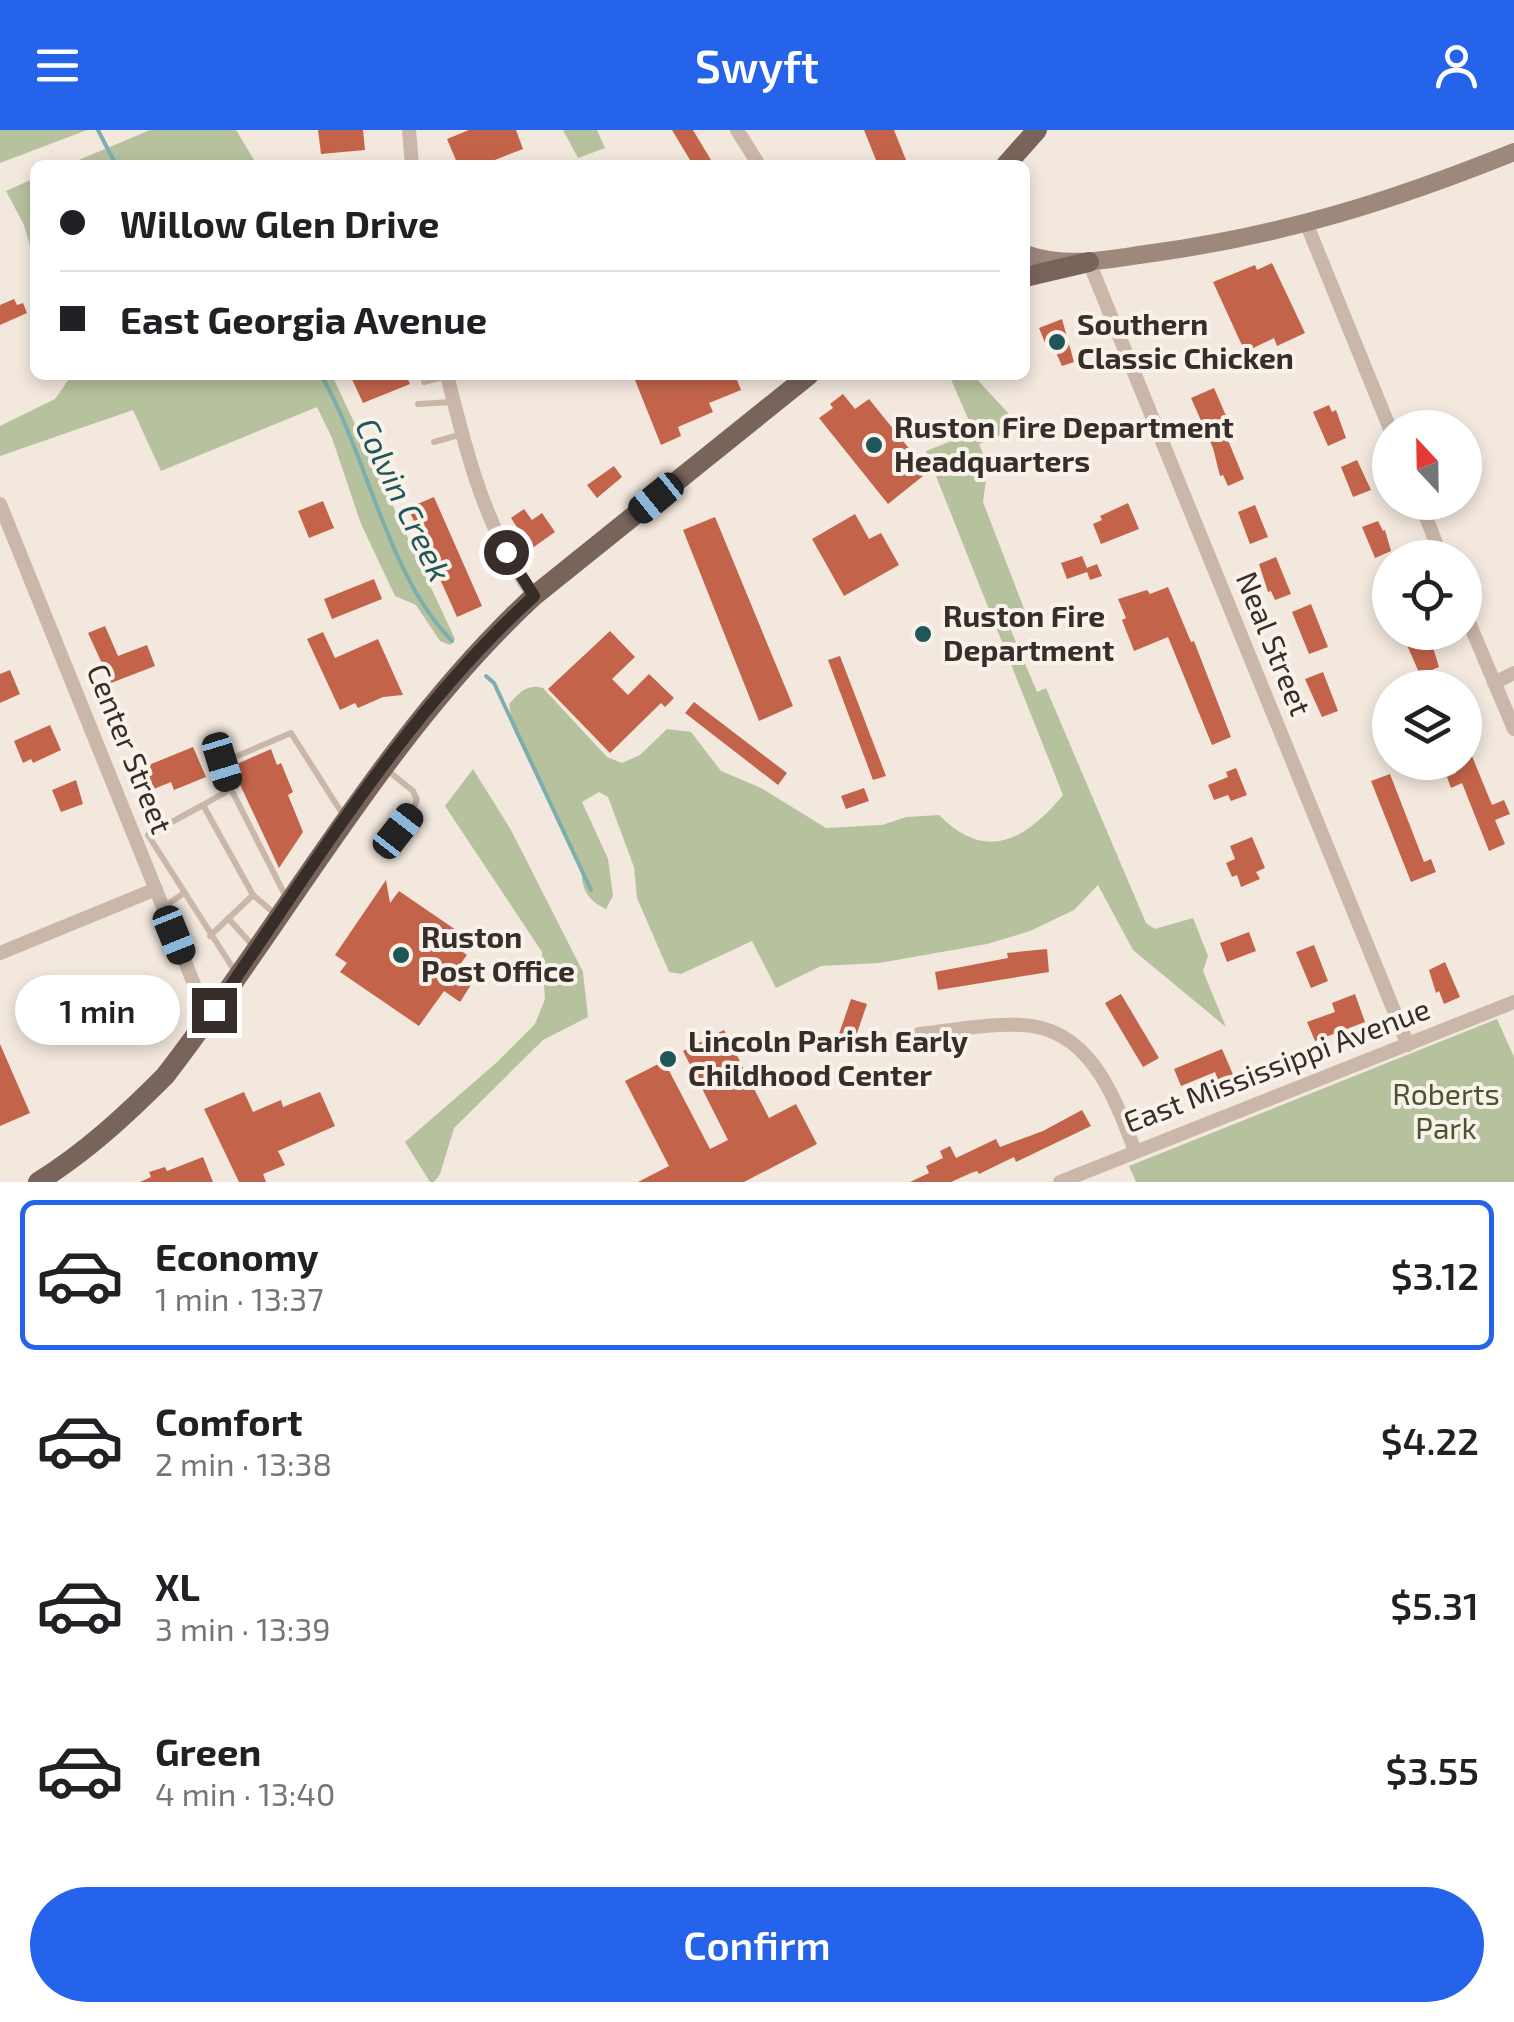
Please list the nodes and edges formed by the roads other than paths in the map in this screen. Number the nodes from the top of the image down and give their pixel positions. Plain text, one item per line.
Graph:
1 (409, 130) edge
2 (737, 130) edge
3 (1037, 130) edge
4 (1514, 152) edge
5 (412, 160) edge
6 (756, 160) edge
7 (1010, 160) edge
8 (1307, 225) junction
9 (1030, 256) edge
10 (1089, 262) junction
11 (1030, 276) edge
12 (432, 380) edge
13 (448, 380) edge
14 (803, 380) edge
15 (424, 382) dead end
16 (454, 402) junction
17 (418, 404) dead end
18 (1382, 410) edge
19 (462, 434) junction
20 (434, 442) dead end
21 (0, 504) edge
22 (534, 596) junction
23 (1480, 650) edge
24 (1514, 673) edge
25 (1494, 683) junction
26 (1514, 729) edge
27 (384, 767) junction
28 (231, 789) junction
29 (203, 805) junction
30 (346, 820) junction
31 (384, 849) dead end
32 (156, 889) junction
33 (184, 893) junction
34 (254, 895) junction
35 (163, 908) junction
36 (284, 909) junction
37 (228, 918) junction
38 (210, 936) junction
39 (256, 949) junction
40 (0, 953) edge
41 (238, 976) junction
42 (1514, 1002) edge
43 (214, 1010) junction
44 (919, 1034) dead end
45 (1408, 1045) junction
46 (1135, 1151) junction
47 (42, 1180) edge
48 (1060, 1182) edge

1 - 5 street
2 - 6 street
3 - 7 main road
4 - 8 main road
8 - 10 main road
8 - 18 street
9 - 10 main road
10 - 11 main road
10 - 45 street, Neal Street
12 - 15 lane
13 - 16 street
14 - 22 main road
16 - 17 lane
16 - 19 street
19 - 20 lane
19 - 22 street
21 - 32 street, Center Street
22 - 27 main road
23 - 25 street
24 - 25 street
25 - 26 street
27 - 30 main road
27 - 31 lane
28 - 29 lane
28 - 30 lane
28 - 36 lane
29 - 33 lane
29 - 34 lane
30 - 36 main road
32 - 35 street, Center Street
32 - 40 street
33 - 35 lane
33 - 38 lane
34 - 36 lane
34 - 37 lane
35 - 43 street, Center Street
36 - 39 main road
37 - 38 lane
37 - 39 lane
38 - 41 lane
39 - 41 main road
41 - 43 main road
42 - 45 street, East Mississippi Avenue
43 - 47 main road
44 - 46 street
45 - 46 street, East Mississippi Avenue
46 - 48 street, East Mississippi Avenue

